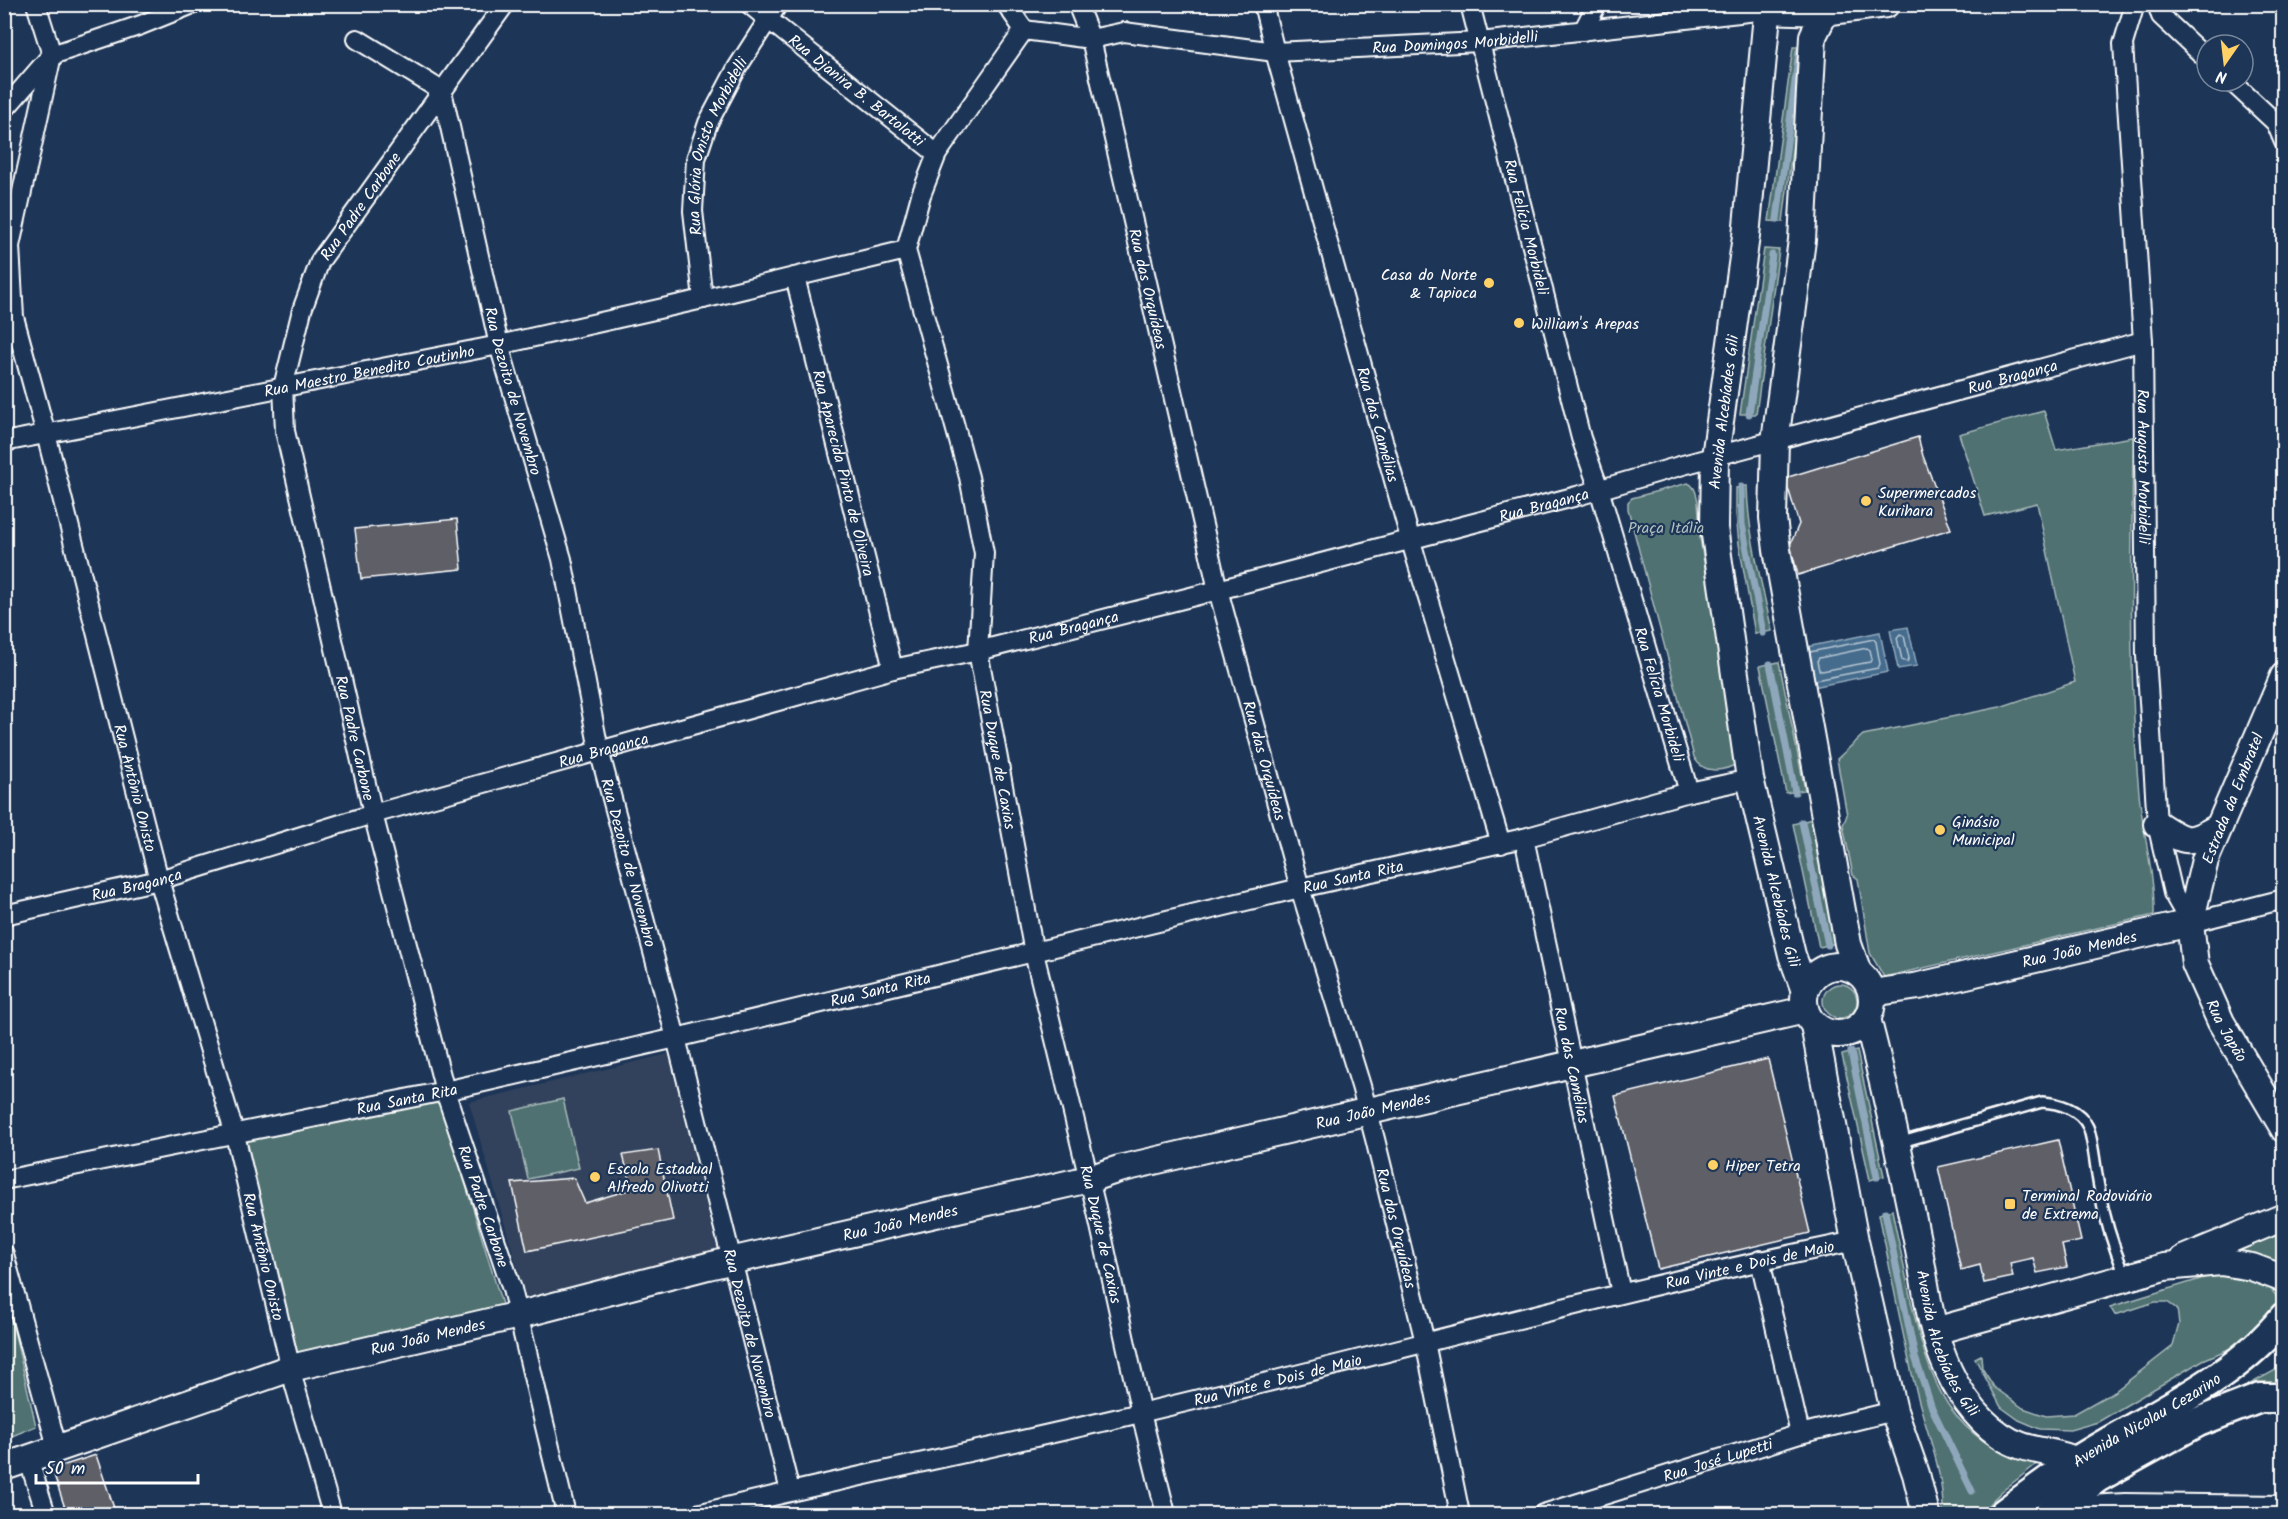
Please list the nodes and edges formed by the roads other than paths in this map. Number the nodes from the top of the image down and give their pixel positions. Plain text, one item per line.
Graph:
1 (36, 4) edge
2 (193, 4) edge
3 (505, 4) edge
4 (749, 4) edge
5 (778, 4) edge
6 (1006, 4) edge
7 (1077, 4) edge
8 (1263, 4) edge
9 (1470, 4) edge
10 (1597, 4) edge
11 (1886, 4) edge
12 (2134, 4) edge
13 (2157, 4) edge
14 (1767, 7) edge
15 (1826, 8) edge
16 (767, 19) junction
17 (1024, 30) junction
18 (1583, 31) junction
19 (357, 39) dead end
20 (1091, 39) junction
21 (1480, 42) junction
22 (2195, 48) edge
23 (1275, 52) junction
24 (52, 55) junction
25 (442, 91) junction
26 (2244, 93) edge
27 (4, 110) edge
28 (2283, 142) edge
29 (937, 154) junction
30 (906, 250) junction
31 (795, 277) junction
32 (703, 299) junction
33 (2143, 341) junction
34 (499, 345) junction
35 (284, 387) junction
36 (46, 434) junction
37 (1775, 441) junction
38 (4, 442) edge
39 (1715, 457) junction
40 (1599, 489) junction
41 (1410, 538) junction
42 (1218, 590) junction
43 (978, 651) junction
44 (893, 669) junction
45 (2283, 676) edge
46 (598, 750) junction
47 (1750, 778) junction
48 (1689, 792) junction
49 (373, 814) junction
50 (2157, 824) junction
51 (2217, 828) junction
52 (1524, 838) junction
53 (1501, 844) junction
54 (159, 880) junction
55 (1300, 888) junction
56 (2283, 899) edge
57 (4, 915) edge
58 (2190, 923) junction
59 (1034, 953) junction
60 (1865, 983) junction
61 (1808, 1009) junction
62 (1868, 1018) junction
63 (676, 1038) junction
64 (1572, 1064) junction
65 (446, 1091) junction
66 (1367, 1111) junction
67 (2283, 1130) edge
68 (235, 1135) junction
69 (1896, 1143) junction
70 (1089, 1179) junction
71 (4, 1180) edge
72 (2283, 1217) edge
73 (1855, 1241) junction
74 (4, 1254) edge
75 (1760, 1260) junction
76 (733, 1261) junction
77 (2164, 1267) junction
78 (2126, 1277) junction
79 (2283, 1279) edge
80 (1621, 1293) junction
81 (519, 1315) junction
82 (2283, 1317) edge
83 (1935, 1331) junction
84 (1425, 1342) junction
85 (291, 1368) junction
86 (2283, 1398) edge
87 (1894, 1411) junction
88 (1141, 1413) junction
89 (1800, 1434) junction
90 (57, 1447) junction
91 (28, 1458) junction
92 (2077, 1461) junction
93 (4, 1467) edge
94 (790, 1491) junction
95 (2283, 1509) edge
96 (2051, 1513) edge
97 (46, 1515) edge
98 (332, 1515) edge
99 (566, 1515) edge
100 (697, 1515) edge
101 (1166, 1515) edge
102 (1460, 1515) edge
103 (1543, 1515) edge
104 (1926, 1515) edge
105 (2003, 1515) edge

1 - 24 street
2 - 24 street
3 - 25 street, Rua Padre Carbone
4 - 16 street, Rua Djanira B. Bartolotti
5 - 16 street, Rua Glória Onisto Morbidelli
6 - 17 street
7 - 20 street, Rua das Orquídeas
8 - 23 street, Rua das Camélias
9 - 21 street, Rua Felícia Morbideli
10 - 18 street
11 - 15 street, Rua Domingos Morbidelli
12 - 33 street, Rua Augusto Morbidelli
13 - 22 street
14 - 15 street, Rua Domingos Morbidelli
14 - 18 street, Rua Domingos Morbidelli
14 - 39 street, Avenida Alcebíades Gili
15 - 37 street
16 - 29 street, Rua Djanira B. Bartolotti
16 - 32 street, Rua Glória Onisto Morbidelli
17 - 20 street, Rua Domingos Morbidelli
17 - 29 street
18 - 21 street, Rua Domingos Morbidelli
19 - 25 street
20 - 23 street, Rua Domingos Morbidelli
20 - 42 street, Rua das Orquídeas
21 - 23 street, Rua Domingos Morbidelli
21 - 40 street, Rua Felícia Morbideli
23 - 41 street, Rua das Camélias
24 - 27 street
24 - 36 street, Rua Antônio Onisto
25 - 34 street, Rua Dezoito de Novembro
25 - 35 street, Rua Padre Carbone
26 - 28 street
29 - 30 street
30 - 31 street, Rua Maestro Benedito Coutinho
30 - 43 street, Rua Duque de Caxias
31 - 32 street, Rua Maestro Benedito Coutinho
31 - 44 street, Rua Aparecida Pinto de Oliveira
32 - 34 street, Rua Maestro Benedito Coutinho
33 - 37 street, Rua Bragança
33 - 50 street, Rua Augusto Morbidelli
34 - 35 street, Rua Maestro Benedito Coutinho
34 - 46 street, Rua Dezoito de Novembro
35 - 36 street, Rua Maestro Benedito Coutinho
35 - 49 street, Rua Padre Carbone
36 - 38 street, Rua Maestro Benedito Coutinho
36 - 54 street, Rua Antônio Onisto
37 - 39 street, Rua Bragança
37 - 60 street
39 - 40 street, Rua Bragança
39 - 47 street, Avenida Alcebíades Gili
40 - 41 street, Rua Bragança
40 - 48 street, Rua Felícia Morbideli
41 - 42 street, Rua Bragança
41 - 53 street, Rua das Camélias
42 - 43 street, Rua Bragança
42 - 55 street, Rua das Orquídeas
43 - 44 street, Rua Bragança
43 - 59 street, Rua Duque de Caxias
44 - 46 street, Rua Bragança
45 - 51 street, Estrada da Embratel
46 - 49 street, Rua Bragança
46 - 63 street, Rua Dezoito de Novembro
47 - 48 street, Rua Santa Rita
47 - 61 street, Avenida Alcebíades Gili
48 - 52 street, Rua Santa Rita
49 - 54 street, Rua Bragança
49 - 65 street, Rua Padre Carbone
50 - 51 street
50 - 58 street, Rua Augusto Morbidelli
51 - 58 street, Estrada da Embratel
52 - 53 street, Rua Santa Rita
52 - 64 street, Rua das Camélias
53 - 55 street, Rua Santa Rita
54 - 57 street, Rua Bragança
54 - 68 street, Rua Antônio Onisto
55 - 59 street, Rua Santa Rita
55 - 66 street, Rua das Orquídeas
56 - 58 street, Rua João Mendes
58 - 60 street, Rua João Mendes
58 - 67 street, Rua Japão
59 - 63 street, Rua Santa Rita
59 - 70 street, Rua Duque de Caxias
60 - 61 street
60 - 62 street
61 - 62 street
61 - 64 street, Rua João Mendes
61 - 73 street, Avenida Alcebíades Gili
62 - 69 street, Avenida Alcebíades Gili
63 - 65 street, Rua Santa Rita
63 - 76 street, Rua Dezoito de Novembro
64 - 66 street, Rua João Mendes
64 - 80 street, Rua das Camélias
65 - 68 street, Rua Santa Rita
65 - 81 street, Rua Padre Carbone
66 - 70 street, Rua João Mendes
66 - 84 street, Rua das Orquídeas
68 - 71 street, Rua Santa Rita
68 - 85 street, Rua Antônio Onisto
69 - 78 lane
69 - 83 street, Avenida Alcebíades Gili
70 - 76 street, Rua João Mendes
70 - 88 street, Rua Duque de Caxias
72 - 77 street
73 - 75 street, Rua Vinte e Dois de Maio
73 - 87 street, Avenida Alcebíades Gili
74 - 90 street
75 - 80 street, Rua Vinte e Dois de Maio
75 - 89 street
76 - 81 street, Rua João Mendes
76 - 94 street, Rua Dezoito de Novembro
77 - 78 street
77 - 79 street
78 - 83 street
80 - 84 street, Rua Vinte e Dois de Maio
81 - 85 street, Rua João Mendes
81 - 99 street, Rua Padre Carbone
82 - 92 main road, Avenida Nicolau Cezarino
83 - 92 street, Avenida Alcebíades Gili
84 - 88 street, Rua Vinte e Dois de Maio
84 - 102 street, Rua das Orquídeas
85 - 90 street, Rua João Mendes
85 - 98 street, Rua Antônio Onisto
86 - 96 main road, Avenida Nicolau Cezarino
87 - 89 street, Rua José Lupetti
87 - 104 street, Avenida Alcebíades Gili
88 - 94 street, Rua Vinte e Dois de Maio
88 - 101 street, Rua Duque de Caxias
89 - 103 street, Rua José Lupetti
90 - 91 street, Rua João Mendes
91 - 93 street, Rua João Mendes
91 - 97 street
92 - 105 main road, Avenida Nicolau Cezarino
94 - 100 street, Rua Vinte e Dois de Maio
95 - 96 street

